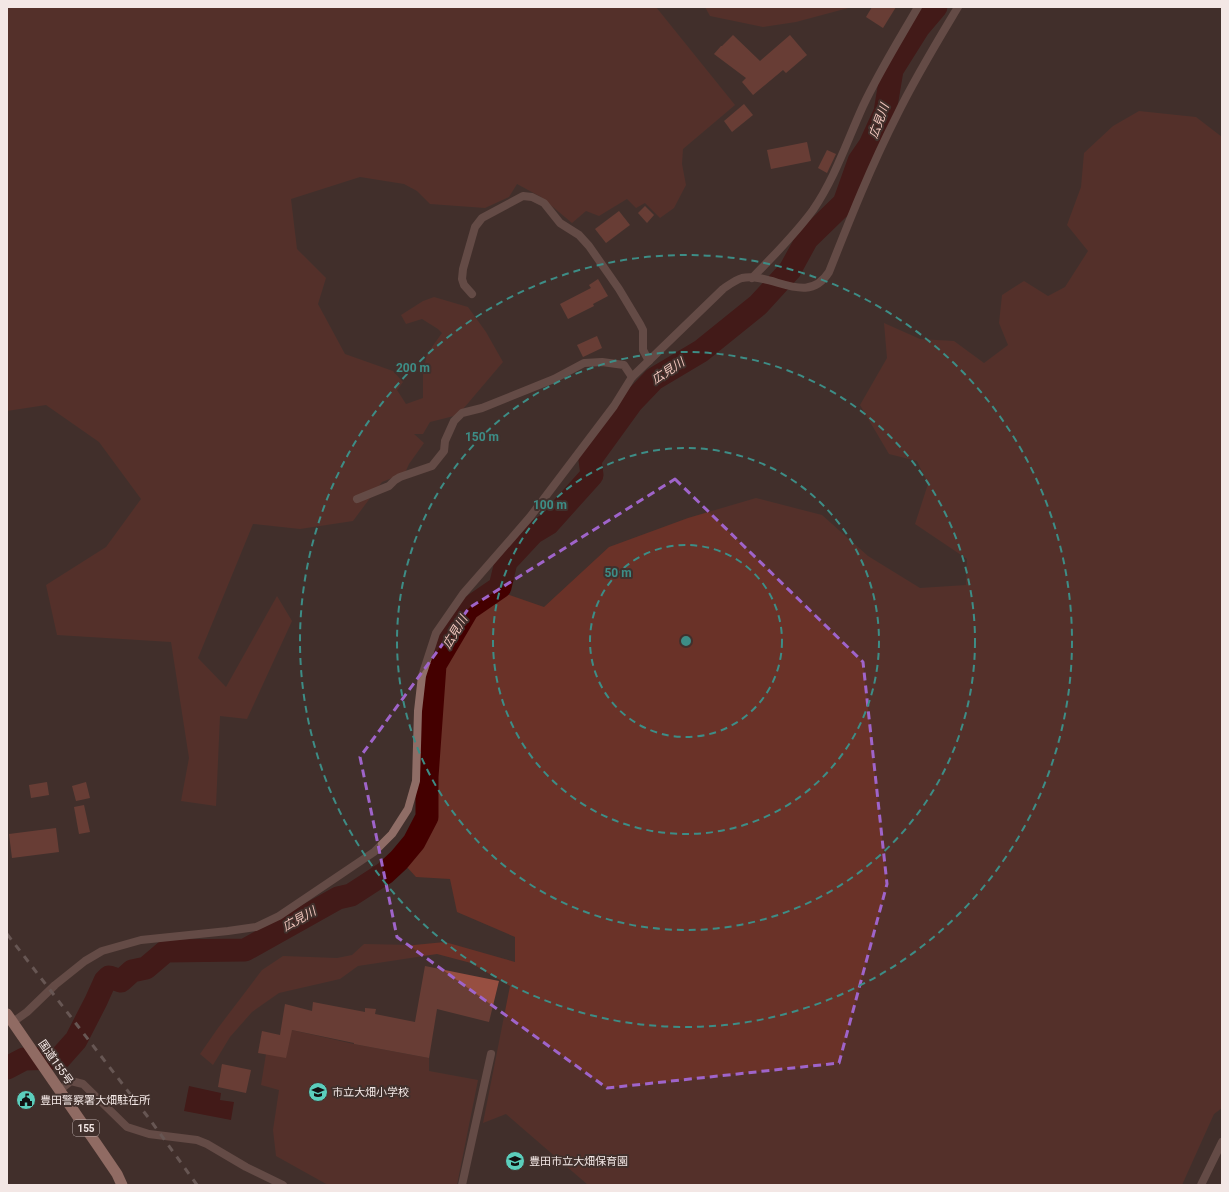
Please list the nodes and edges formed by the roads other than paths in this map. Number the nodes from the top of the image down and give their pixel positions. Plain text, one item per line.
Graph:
1 (918, 7) edge
2 (958, 7) edge
3 (755, 278) junction
4 (472, 294) dead end
5 (649, 361) junction
6 (632, 378) junction
7 (357, 499) dead end
8 (10, 1018) edge
9 (491, 1054) dead end
10 (60, 1090) junction
11 (1222, 1142) edge
12 (122, 1185) edge
13 (283, 1185) edge
14 (462, 1185) edge
15 (1201, 1185) edge

1 - 3 street
2 - 3 street
3 - 5 street
4 - 5 street
5 - 6 street
6 - 7 street
6 - 8 street
8 - 10 highway, 国道155号 / 155
9 - 14 street
10 - 12 highway, 国道155号 / 155
10 - 13 street
11 - 15 street

